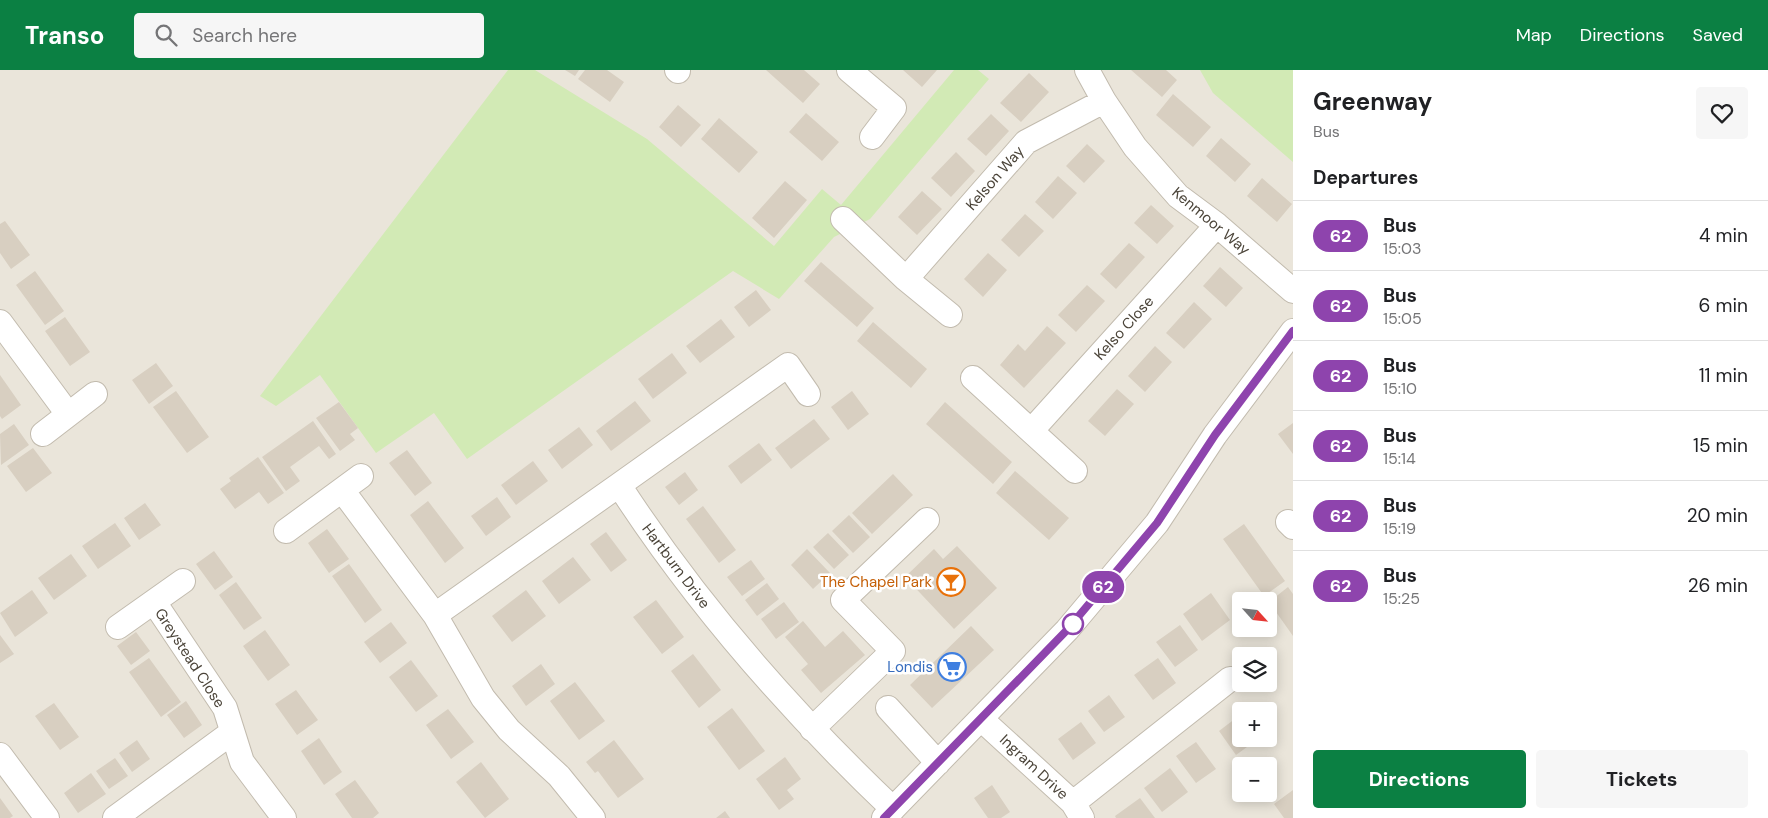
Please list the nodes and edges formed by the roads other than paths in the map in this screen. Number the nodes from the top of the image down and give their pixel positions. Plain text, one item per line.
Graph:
1 (849, 70) edge
2 (1087, 70) edge
3 (1104, 101) junction
4 (872, 137) dead end
5 (843, 219) dead end
6 (1216, 225) junction
7 (906, 279) junction
8 (1293, 291) edge
9 (950, 315) dead end
10 (0, 322) edge
11 (1293, 330) edge
12 (973, 378) dead end
13 (95, 394) dead end
14 (808, 394) dead end
15 (68, 414) junction
16 (1032, 430) junction
17 (43, 434) dead end
18 (1075, 471) dead end
19 (361, 476) dead end
20 (619, 485) junction
21 (342, 490) junction
22 (926, 520) dead end
23 (286, 532) dead end
24 (183, 581) dead end
25 (154, 602) junction
26 (434, 615) junction
27 (118, 627) dead end
28 (1230, 678) dead end
29 (888, 708) dead end
30 (982, 719) junction
31 (812, 729) junction
32 (231, 733) junction
33 (0, 755) edge
34 (938, 764) junction
35 (1078, 811) edge
36 (888, 813) edge
37 (47, 818) edge
38 (114, 818) edge
39 (284, 818) edge
40 (593, 818) edge

1 - 4 street
2 - 3 street, Kenmoor Way
3 - 6 street, Kenmoor Way
3 - 7 street, Kelson Way
5 - 7 street
6 - 8 street, Kenmoor Way
6 - 16 street, Kelso Close
7 - 9 street
10 - 15 street
11 - 30 street
12 - 16 street
13 - 15 street
14 - 20 street
15 - 17 street
16 - 18 street
19 - 21 street
20 - 26 street
20 - 31 street, Hartburn Drive
21 - 23 street
21 - 26 street
22 - 31 street
24 - 25 street, Greystead Close
25 - 27 street, Greystead Close
25 - 32 street, Greystead Close
26 - 40 street
28 - 35 street
29 - 34 street
30 - 34 street
30 - 35 street, Ingram Drive
31 - 36 street, Hartburn Drive
32 - 38 street
32 - 39 street, Greystead Close
33 - 37 street
34 - 36 street

